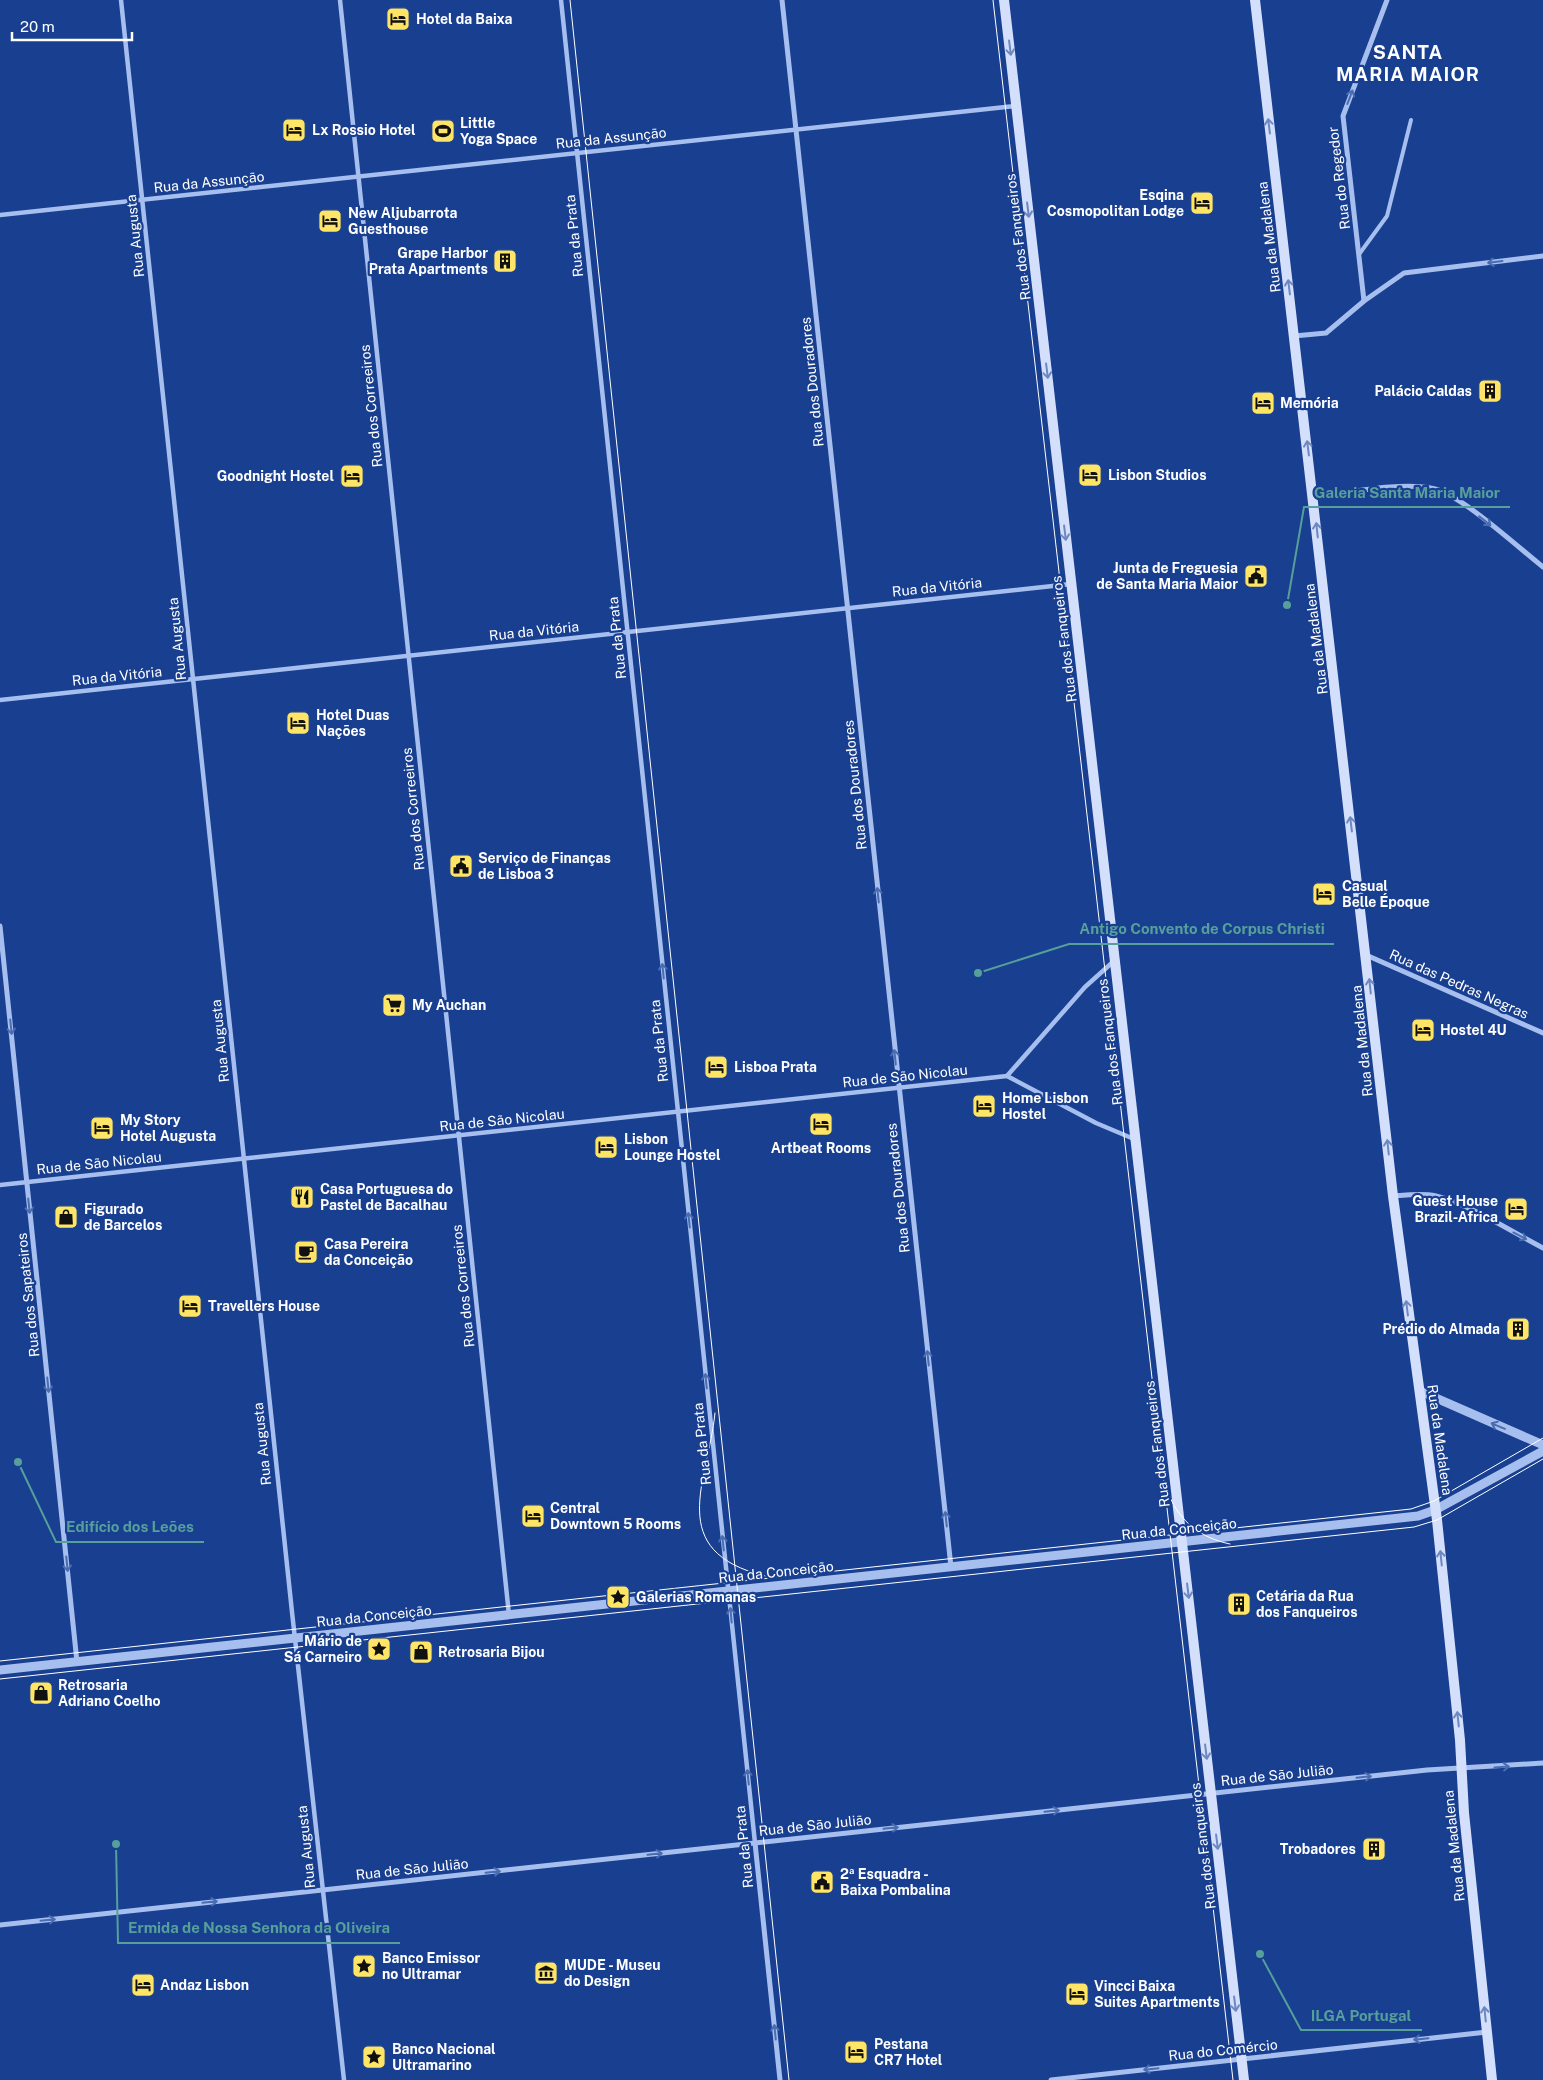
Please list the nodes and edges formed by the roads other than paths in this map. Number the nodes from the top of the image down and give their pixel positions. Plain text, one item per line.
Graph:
1 (121, 0) edge
2 (340, 0) edge
3 (561, 0) edge
4 (782, 0) edge
5 (1004, 0) edge
6 (1255, 0) edge
7 (1387, 0) edge
8 (1016, 106) junction
9 (1411, 120) dead end
10 (796, 129) junction
11 (577, 153) junction
12 (358, 177) junction
13 (142, 200) junction
14 (0, 215) edge
15 (1360, 253) junction
16 (1543, 256) edge
17 (1364, 301) junction
18 (1294, 336) junction
19 (1313, 497) junction
20 (1543, 567) edge
21 (1071, 584) junction
22 (847, 608) junction
23 (628, 632) junction
24 (409, 655) junction
25 (193, 679) junction
26 (0, 700) edge
27 (0, 926) edge
28 (1366, 955) junction
29 (1115, 960) junction
30 (1543, 1033) edge
31 (1006, 1076) junction
32 (898, 1088) junction
33 (678, 1111) junction
34 (459, 1135) junction
35 (1135, 1139) junction
36 (243, 1159) junction
37 (27, 1182) junction
38 (0, 1185) edge
39 (1393, 1196) junction
40 (1543, 1248) edge
41 (1420, 1391) junction
42 (1543, 1445) edge
43 (1543, 1451) edge
44 (1435, 1510) junction
45 (1182, 1543) junction
46 (951, 1568) junction
47 (729, 1591) junction
48 (509, 1615) junction
49 (294, 1638) junction
50 (77, 1662) junction
51 (0, 1670) edge
52 (1543, 1763) edge
53 (1460, 1768) junction
54 (1211, 1794) junction
55 (755, 1843) junction
56 (322, 1890) junction
57 (0, 1925) edge
58 (1487, 2032) junction
59 (1242, 2059) junction
60 (344, 2080) edge
61 (780, 2080) edge
62 (1051, 2080) edge
63 (1244, 2080) edge
64 (1492, 2080) edge

1 - 13 street, Rua Augusta
2 - 12 street, Rua dos Correeiros
3 - 11 street, Rua da Prata
4 - 10 street, Rua dos Douradores
5 -> 8 main road, Rua dos Fanqueiros
18 -> 6 main road, Rua da Madalena
15 -> 7 street, Rua do Regedor
8 - 10 street, Rua da Assunção
8 -> 21 main road, Rua dos Fanqueiros
9 - 15 lane
10 - 11 street, Rua da Assunção
10 - 22 street, Rua dos Douradores
11 - 12 street, Rua da Assunção
11 - 23 street, Rua da Prata
12 - 13 street, Rua da Assunção
12 - 24 street, Rua dos Correeiros
13 - 14 street, Rua da Assunção
13 - 25 street, Rua Augusta
15 - 17 street, Rua do Regedor
16 -> 17 street
17 - 18 street
19 -> 18 main road, Rua da Madalena
19 -> 20 street
28 -> 19 main road, Rua da Madalena
21 - 22 street, Rua da Vitória
21 - 29 main road, Rua dos Fanqueiros
22 - 23 street, Rua da Vitória
32 -> 22 street, Rua dos Douradores
23 - 24 street, Rua da Vitória
33 -> 23 street, Rua da Prata
24 - 25 street, Rua da Vitória
24 - 34 street, Rua dos Correeiros
25 - 26 street, Rua da Vitória
25 - 36 street, Rua Augusta
27 -> 37 street, Rua dos Sapateiros
28 - 30 street, Rua das Pedras Negras
39 -> 28 main road, Rua da Madalena
29 - 31 street
29 - 35 main road, Rua dos Fanqueiros
31 - 32 street, Rua de São Nicolau
31 - 35 street
32 - 33 street, Rua de São Nicolau
46 -> 32 street, Rua dos Douradores
33 - 34 street, Rua de São Nicolau
47 -> 33 street, Rua da Prata
34 - 36 street, Rua de São Nicolau
34 - 48 street, Rua dos Correeiros
35 - 45 main road, Rua dos Fanqueiros
36 - 37 street, Rua de São Nicolau
36 - 49 street, Rua Augusta
37 - 38 street, Rua de São Nicolau
37 -> 50 street, Rua dos Sapateiros
39 -> 40 street
41 -> 39 main road, Rua da Madalena
42 -> 41 street
41 - 44 main road, Rua da Madalena
43 - 44 street, Rua da Conceição
44 - 45 street, Rua da Conceição
53 -> 44 main road, Rua da Madalena
45 - 46 street, Rua da Conceição
45 -> 54 main road, Rua dos Fanqueiros
46 - 47 street, Rua da Conceição
47 - 48 street, Rua da Conceição
55 -> 47 street, Rua da Prata
48 - 49 street, Rua da Conceição
49 - 50 street, Rua da Conceição
49 - 56 street, Rua Augusta
50 - 51 street, Rua da Conceição
53 -> 52 street, Rua de São Julião
54 -> 53 street, Rua de São Julião
58 -> 53 main road, Rua da Madalena
55 -> 54 street, Rua de São Julião
54 -> 59 main road, Rua dos Fanqueiros
56 -> 55 street, Rua de São Julião
61 -> 55 street, Rua da Prata
57 -> 56 street, Rua de São Julião
56 - 60 street, Rua Augusta
58 -> 59 street, Rua do Comércio
58 - 64 main road, Rua da Madalena
59 -> 62 street, Rua do Comércio
59 - 63 main road, Rua dos Fanqueiros

